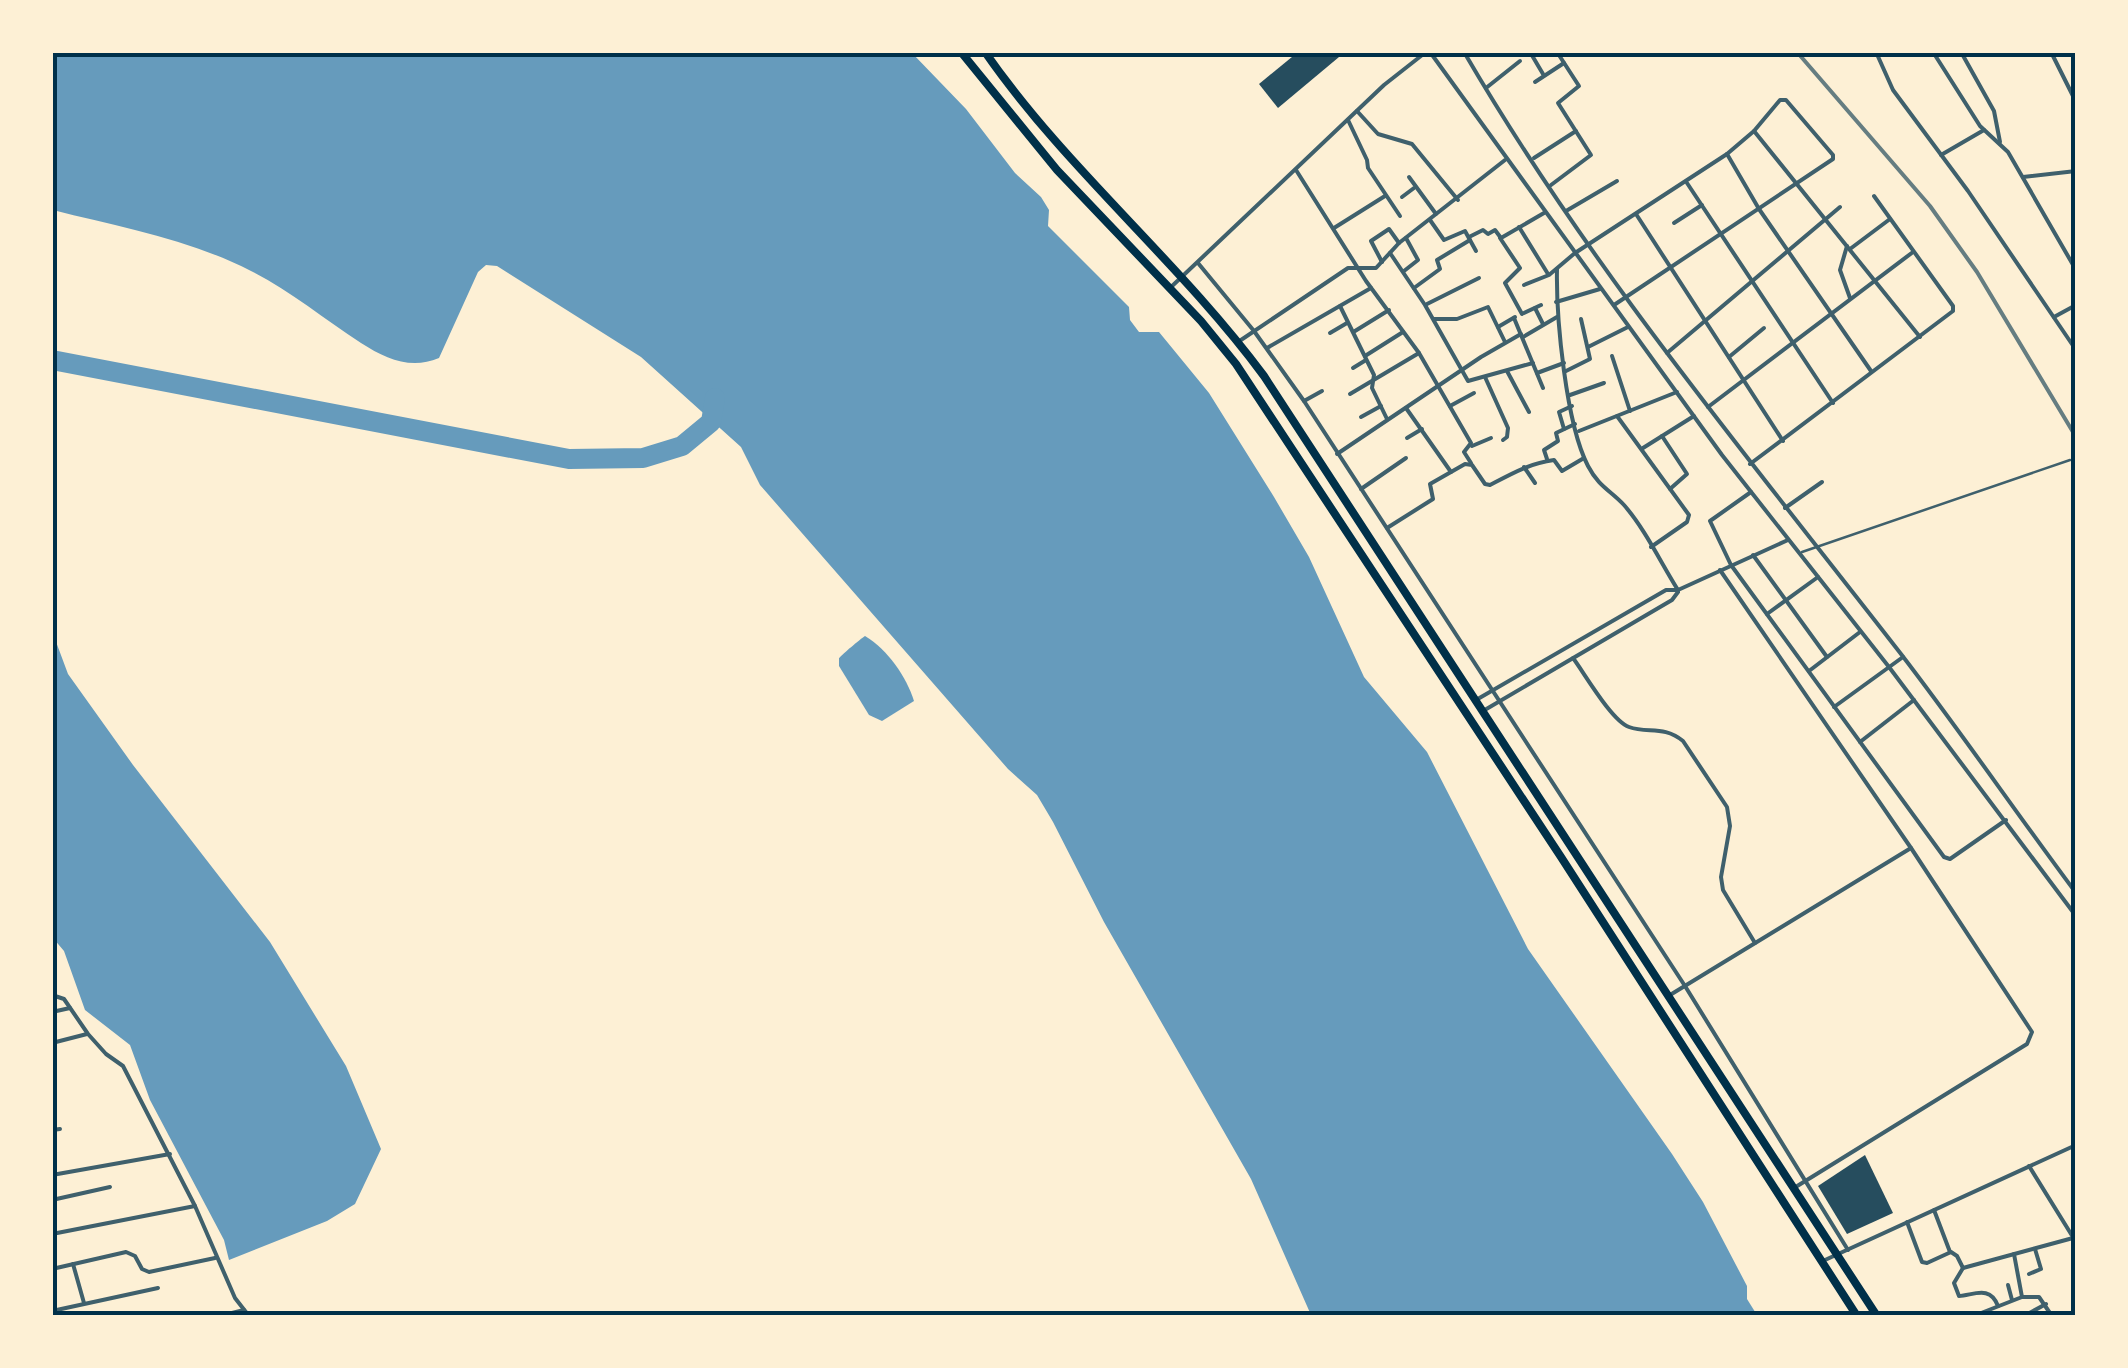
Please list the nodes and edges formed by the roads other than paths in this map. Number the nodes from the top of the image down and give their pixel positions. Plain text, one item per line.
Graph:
1 (961, 52) edge
2 (985, 52) edge
3 (1428, 52) edge
4 (1464, 52) edge
5 (1530, 52) edge
6 (1557, 52) edge
7 (1876, 52) edge
8 (1933, 52) edge
9 (1961, 52) edge
10 (2072, 52) edge
11 (2051, 54) edge
12 (1520, 61) dead end
13 (1564, 64) junction
14 (1544, 76) junction
15 (1535, 82) dead end
16 (1486, 88) junction
17 (2076, 102) edge
18 (1357, 111) junction
19 (1348, 120) junction
20 (1754, 130) junction
21 (1984, 130) junction
22 (1576, 131) junction
23 (2000, 142) junction
24 (1727, 154) junction
25 (1941, 155) junction
26 (1507, 159) junction
27 (1533, 159) junction
28 (1296, 170) junction
29 (2076, 171) edge
30 (1409, 177) dead end
31 (2023, 177) junction
32 (1617, 181) dead end
33 (1687, 183) junction
34 (1797, 184) junction
35 (1550, 186) junction
36 (1416, 187) junction
37 (1386, 195) junction
38 (1874, 196) dead end
39 (1402, 197) dead end
40 (1458, 200) junction
41 (1702, 205) junction
42 (1840, 207) dead end
43 (1758, 210) junction
44 (1566, 211) junction
45 (1546, 212) junction
46 (1636, 214) junction
47 (1436, 215) junction
48 (1400, 216) dead end
49 (1826, 219) junction
50 (1890, 219) junction
51 (1430, 220) junction
52 (1674, 223) dead end
53 (1519, 227) junction
54 (1334, 228) junction
55 (1721, 234) junction
56 (1406, 238) junction
57 (1500, 238) junction
58 (1470, 239) junction
59 (1399, 243) junction
60 (1589, 244) junction
61 (1848, 248) junction
62 (1476, 251) dead end
63 (1788, 251) junction
64 (1575, 252) junction
65 (1914, 252) junction
66 (2076, 252) edge
67 (1390, 253) junction
68 (2067, 254) junction
69 (1382, 262) junction
70 (1198, 263) junction
71 (1359, 267) junction
72 (1670, 268) junction
73 (1557, 270) junction
74 (2076, 270) edge
75 (1404, 271) junction
76 (1548, 275) junction
77 (1181, 277) junction
78 (1479, 278) dead end
79 (1752, 281) junction
80 (1875, 281) junction
81 (1524, 286) dead end
82 (1170, 288) junction
83 (1371, 288) junction
84 (1414, 288) junction
85 (1602, 289) junction
86 (1626, 297) junction
87 (1850, 299) junction
88 (1556, 302) junction
89 (1425, 305) junction
90 (1340, 306) junction
91 (1614, 306) junction
92 (2076, 306) edge
93 (1389, 310) junction
94 (1522, 314) junction
95 (1831, 314) junction
96 (1558, 317) junction
97 (2054, 317) junction
98 (1514, 318) junction
99 (1434, 319) junction
100 (1581, 319) dead end
101 (1705, 321) junction
102 (1348, 322) junction
103 (1543, 324) junction
104 (1629, 326) junction
105 (1498, 327) junction
106 (1764, 328) dead end
107 (1254, 331) junction
108 (1405, 331) junction
109 (1353, 332) junction
110 (1330, 333) dead end
111 (1522, 336) junction
112 (1920, 336) junction
113 (1238, 342) junction
114 (1505, 342) junction
115 (1794, 342) junction
116 (1588, 347) junction
117 (1266, 348) junction
118 (2076, 350) edge
119 (1419, 353) junction
120 (1668, 353) junction
121 (1612, 356) dead end
122 (1729, 357) junction
123 (1365, 358) junction
124 (1533, 363) junction
125 (1564, 363) junction
126 (1352, 368) dead end
127 (1462, 370) junction
128 (1507, 370) junction
129 (1566, 371) junction
130 (1871, 371) junction
131 (1537, 373) junction
132 (1485, 378) junction
133 (1374, 379) junction
134 (1744, 380) junction
135 (1604, 383) dead end
136 (1438, 386) junction
137 (1543, 388) dead end
138 (1322, 391) dead end
139 (1676, 392) junction
140 (1350, 394) dead end
141 (1474, 394) dead end
142 (1570, 395) junction
143 (1304, 401) junction
144 (1833, 404) junction
145 (1381, 406) junction
146 (1450, 406) junction
147 (1572, 406) junction
148 (1708, 407) junction
149 (1406, 408) junction
150 (1630, 411) junction
151 (1529, 412) dead end
152 (1617, 416) junction
153 (1694, 416) junction
154 (1361, 417) dead end
155 (1388, 420) junction
156 (1575, 424) junction
157 (1422, 428) junction
158 (1564, 430) junction
159 (1577, 432) junction
160 (1662, 436) junction
161 (1407, 438) dead end
162 (1491, 438) dead end
163 (1502, 440) dead end
164 (1782, 440) junction
165 (1471, 447) junction
166 (1641, 449) junction
167 (1337, 454) junction
168 (1406, 458) dead end
169 (1584, 458) junction
170 (1548, 460) junction
171 (2070, 460) dead end
172 (1470, 464) junction
173 (1750, 464) junction
174 (1524, 467) junction
175 (1451, 472) junction
176 (1822, 482) dead end
177 (1536, 483) dead end
178 (1670, 489) junction
179 (1360, 490) junction
180 (1751, 492) junction
181 (1785, 508) junction
182 (1387, 528) junction
183 (1788, 540) junction
184 (1651, 547) junction
185 (1816, 547) junction
186 (1798, 553) junction
187 (1754, 555) junction
188 (1731, 566) junction
189 (1720, 570) junction
190 (1818, 578) junction
191 (1678, 590) junction
192 (1786, 601) junction
193 (1767, 614) junction
194 (1861, 632) junction
195 (1828, 657) junction
196 (1903, 657) junction
197 (1573, 658) junction
198 (1889, 667) junction
199 (1808, 672) junction
200 (1492, 690) junction
201 (1476, 700) junction
202 (1914, 700) junction
203 (1500, 701) junction
204 (1834, 706) junction
205 (1482, 711) junction
206 (1860, 742) junction
207 (2002, 794) junction
208 (1991, 801) junction
209 (2006, 820) junction
210 (1911, 848) junction
211 (2076, 893) edge
212 (2076, 916) edge
213 (1756, 943) junction
214 (1685, 986) junction
215 (52, 995) edge
216 (1670, 995) junction
217 (70, 1008) junction
218 (52, 1012) edge
219 (88, 1034) junction
220 (52, 1043) edge
221 (1755, 1128) junction
222 (1742, 1136) junction
223 (2076, 1145) edge
224 (170, 1154) junction
225 (2029, 1166) junction
226 (52, 1175) edge
227 (1806, 1180) junction
228 (110, 1187) dead end
229 (1794, 1188) junction
230 (52, 1200) edge
231 (195, 1206) junction
232 (1934, 1210) junction
233 (1907, 1222) junction
234 (52, 1234) edge
235 (2074, 1240) edge
236 (2035, 1249) junction
237 (1848, 1250) junction
238 (1950, 1252) junction
239 (2014, 1254) junction
240 (1837, 1255) junction
241 (216, 1257) junction
242 (1820, 1262) junction
243 (73, 1264) junction
244 (1963, 1268) junction
245 (52, 1269) edge
246 (2029, 1274) dead end
247 (1954, 1284) junction
248 (2008, 1285) dead end
249 (158, 1288) dead end
250 (1946, 1288) dead end
251 (2022, 1297) junction
252 (2012, 1301) junction
253 (84, 1304) junction
254 (2046, 1304) junction
255 (1998, 1307) junction
256 (52, 1310) edge
257 (246, 1313) edge
258 (220, 1316) edge
259 (1857, 1316) edge
260 (1877, 1316) edge
261 (1976, 1316) edge
262 (2024, 1316) edge
263 (2052, 1316) edge

1 - 82 highway
2 - 77 highway
3 - 18 street
3 - 26 street
4 - 16 street
5 - 14 street
6 - 13 street
7 - 25 street
8 - 21 street
9 - 23 street
10 - 11 street
11 - 17 street
12 - 16 street
13 - 14 street
13 - 22 street
14 - 15 street
16 - 27 street
18 - 19 street
18 - 40 street
19 - 28 street
19 - 37 street
20 - 24 street
20 - 34 street
20 - 34 street
21 - 23 street
21 - 25 street
22 - 27 street
22 - 35 street
23 - 31 street
24 - 33 street
24 - 43 street
25 - 97 street
26 - 40 street
26 - 45 street
27 - 35 street
28 - 54 street
28 - 70 street
29 - 31 street
30 - 36 street
31 - 68 street
32 - 44 street
33 - 41 street
33 - 46 street
34 - 43 street
34 - 49 street
35 - 44 street
36 - 39 street
36 - 47 street
37 - 48 street
37 - 54 street
38 - 50 street
40 - 47 street
41 - 52 street
41 - 55 street
42 - 49 street
43 - 55 street
43 - 63 street
44 - 60 street
45 - 53 street
45 - 64 street
46 - 60 street
46 - 72 street
47 - 51 street
49 - 61 street
49 - 63 street
50 - 61 street
50 - 65 street
51 - 56 street
51 - 58 street
53 - 57 street
53 - 76 street
54 - 71 street
55 - 72 street
55 - 79 street
56 - 59 street
56 - 75 street
57 - 58 street
57 - 94 street
58 - 62 street
58 - 84 street
59 - 67 street
59 - 69 street
60 - 64 street
60 - 86 street
61 - 80 street
61 - 87 street
63 - 79 street
63 - 95 street
64 - 73 street
64 - 85 street
65 - 80 street
65 - 112 street
66 - 68 street
67 - 69 street
67 - 75 street
68 - 74 street
69 - 71 street
70 - 77 street
70 - 107 street
71 - 83 street
71 - 107 street
72 - 86 street
72 - 101 street
73 - 76 street
73 - 88 street
75 - 84 street
76 - 81 street
77 - 82 street
77 - 113 highway
78 - 89 street
79 - 101 street
79 - 115 street
80 - 87 street
80 - 112 street
82 - 222 highway
83 - 90 street
83 - 93 street
84 - 89 street
85 - 88 street
85 - 91 street
86 - 91 street
86 - 120 street
87 - 95 street
88 - 96 street
89 - 99 street
90 - 102 street
90 - 117 street
91 - 104 street
92 - 97 street
93 - 108 street
93 - 109 street
94 - 98 street
94 - 103 street
95 - 115 street
95 - 130 street
96 - 103 street
96 - 125 street
97 - 118 street
98 - 105 street
98 - 111 street
99 - 105 street
99 - 127 street
100 - 116 street
101 - 120 street
101 - 122 street
102 - 109 street
102 - 110 street
103 - 111 street
104 - 116 street
104 - 139 street
105 - 114 street
106 - 122 street
107 - 113 street
107 - 117 street
108 - 119 street
108 - 123 street
109 - 123 street
111 - 114 street
111 - 124 street
112 - 130 street
113 - 201 highway
114 - 127 street
115 - 134 street
115 - 144 street
116 - 129 street
117 - 143 street
119 - 133 street
119 - 136 street
120 - 148 street
121 - 150 street
122 - 134 street
123 - 126 street
123 - 133 street
124 - 128 street
124 - 131 street
125 - 129 street
125 - 131 street
127 - 132 street
127 - 136 street
128 - 132 street
128 - 151 street
129 - 142 street
130 - 144 street
131 - 137 street
132 - 163 street
133 - 140 street
133 - 145 street
134 - 148 street
134 - 164 street
135 - 142 street
136 - 146 street
136 - 149 street
138 - 143 street
139 - 150 street
139 - 153 street
141 - 146 street
142 - 147 street
143 - 167 street
144 - 164 street
145 - 154 street
145 - 155 street
146 - 165 street
147 - 156 street
147 - 158 street
148 - 173 street
149 - 155 street
149 - 157 street
150 - 152 street
152 - 159 street
152 - 166 street
153 - 160 street
153 - 180 street
155 - 167 street
156 - 158 street
156 - 159 street
157 - 161 street
157 - 175 street
158 - 170 street
159 - 169 street
160 - 166 street
160 - 178 street
162 - 165 street
164 - 173 street
165 - 172 street
166 - 178 street
167 - 179 street
168 - 179 street
169 - 170 street
169 - 184 street
170 - 174 street
171 - 185 lane
172 - 174 street
172 - 175 street
173 - 181 street
174 - 177 street
175 - 182 street
176 - 181 street
178 - 184 street
179 - 182 street
180 - 183 street
180 - 188 street
181 - 185 street
182 - 200 street
183 - 186 street
183 - 187 street
184 - 191 street
185 - 186 lane
185 - 196 street
186 - 190 street
187 - 188 street
187 - 192 street
188 - 189 street
188 - 193 street
189 - 191 street
189 - 210 street
190 - 192 street
190 - 194 street
191 - 197 street
191 - 200 street
192 - 193 street
192 - 195 street
193 - 199 street
194 - 195 street
194 - 198 street
195 - 199 street
196 - 198 street
196 - 207 street
197 - 203 street
197 - 213 street
198 - 202 street
198 - 204 street
199 - 204 street
200 - 201 street
200 - 203 street
201 - 205 highway
202 - 206 street
202 - 208 street
203 - 205 street
203 - 214 street
204 - 206 street
205 - 216 highway
206 - 209 street
207 - 208 street
207 - 211 street
208 - 209 street
209 - 212 street
210 - 213 street
210 - 227 street
213 - 214 street
214 - 216 street
214 - 227 street
215 - 217 street
216 - 221 highway
217 - 218 street
217 - 219 street
219 - 220 street
219 - 224 street
221 - 222 highway
221 - 229 highway
222 - 242 highway
223 - 225 street
224 - 226 street
224 - 231 street
225 - 232 street
225 - 235 street
227 - 229 street
227 - 237 street
228 - 230 street
229 - 240 highway
231 - 234 street
231 - 241 street
232 - 233 street
232 - 238 street
233 - 237 street
233 - 238 street
235 - 236 street
236 - 239 street
236 - 246 street
237 - 240 street
238 - 244 street
239 - 244 street
239 - 251 street
240 - 242 street
240 - 260 highway
241 - 243 street
241 - 257 street
242 - 259 highway
243 - 245 street
243 - 253 street
244 - 247 street
247 - 250 street
247 - 255 street
248 - 252 street
249 - 253 street
251 - 252 street
251 - 254 street
252 - 255 street
253 - 256 street
254 - 262 street
254 - 263 street
255 - 261 street
257 - 258 street

